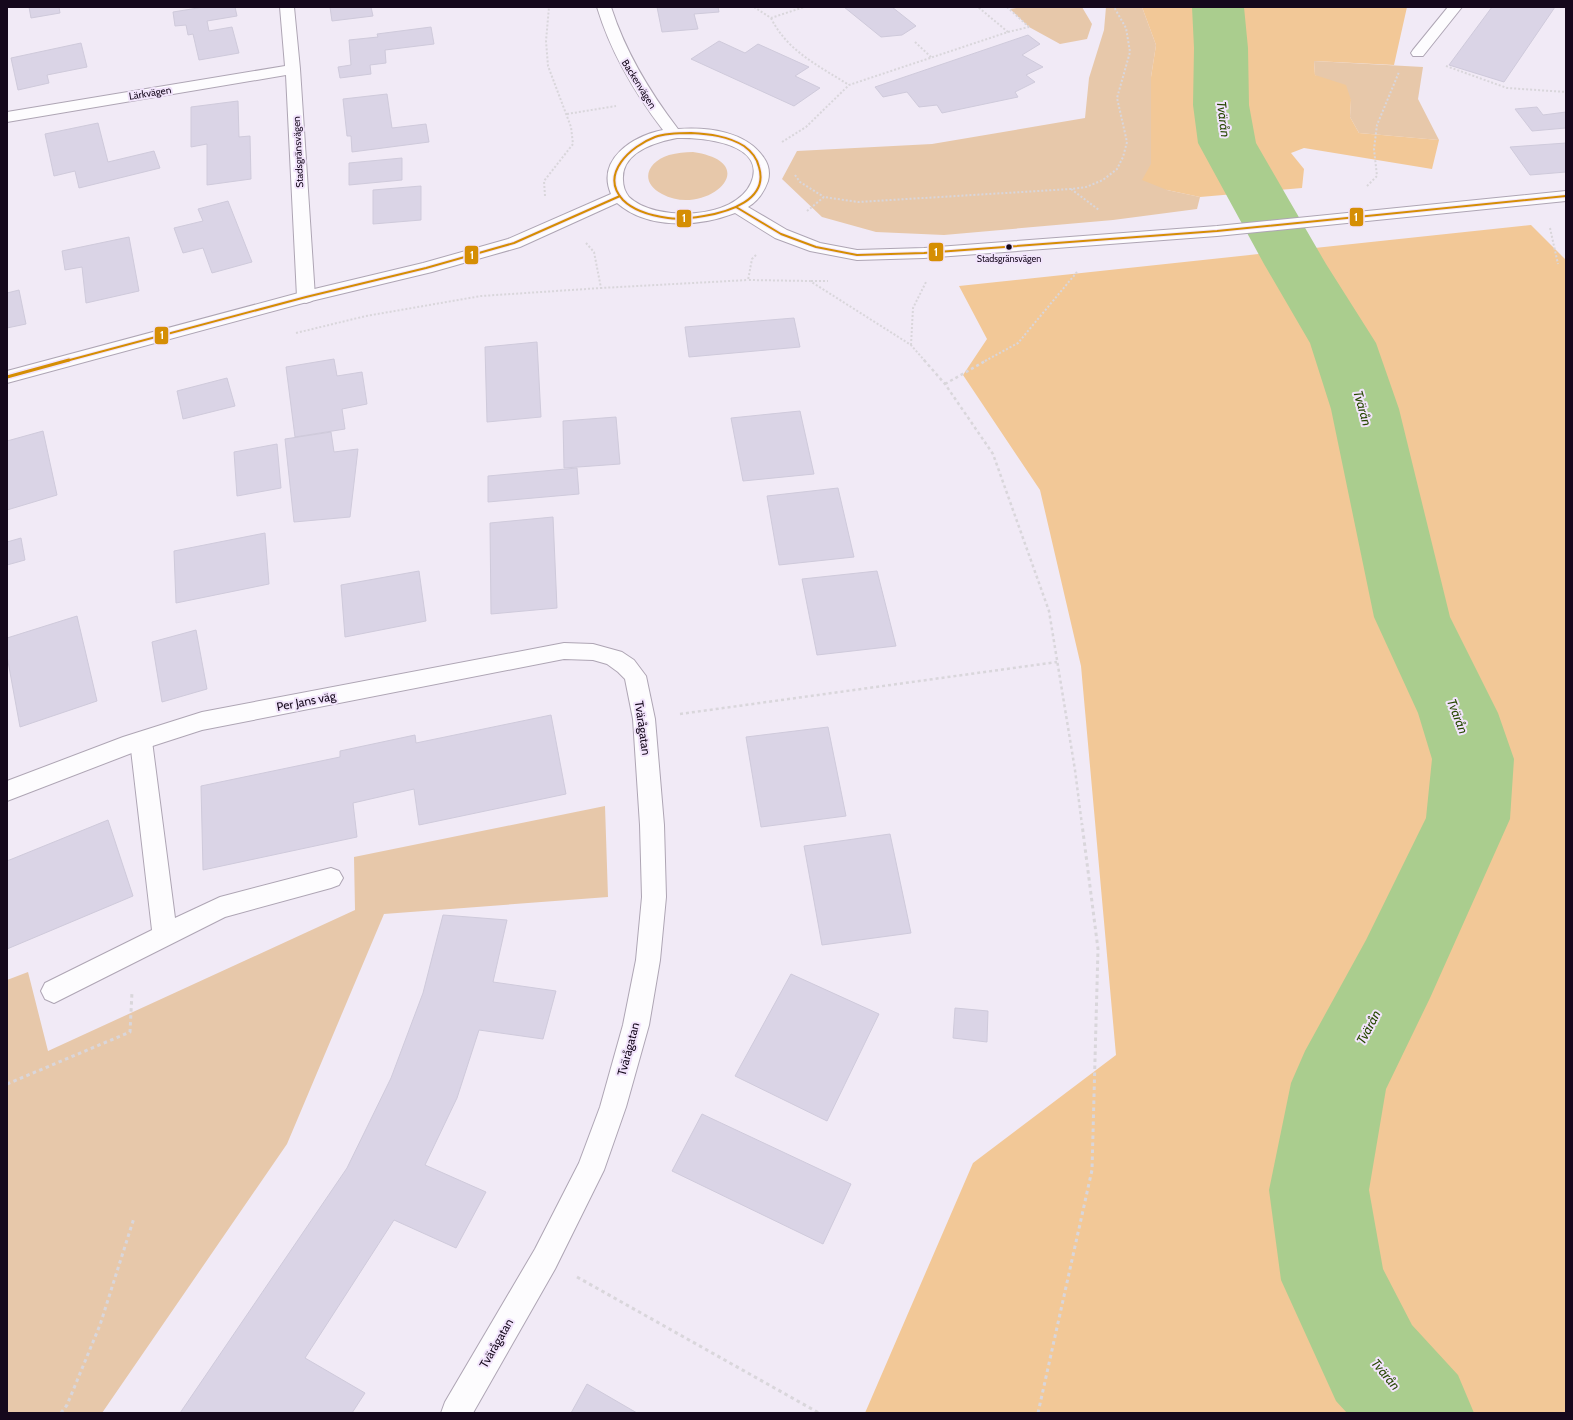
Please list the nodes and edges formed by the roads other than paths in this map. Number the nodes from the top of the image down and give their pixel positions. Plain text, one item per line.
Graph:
1 (287, 7) edge
2 (604, 7) edge
3 (1455, 7) edge
4 (1416, 54) road end
5 (293, 69) junction
6 (7, 117) edge
7 (674, 134) junction
8 (620, 196) junction
9 (1566, 196) edge
10 (736, 207) junction
11 (306, 297) junction
12 (7, 377) edge
13 (614, 658) joint
14 (141, 741) junction
15 (7, 791) edge
16 (331, 878) dead end
17 (165, 936) junction
18 (54, 991) dead end
19 (456, 1413) edge

1 - 5 street, Stadsgränsvägen
2 - 7 street, Backenvägen
3 - 4 street
5 - 6 street, Lärkvägen
5 - 11 street, Stadsgränsvägen
7 - 8 street
7 - 10 street
8 - 10 street
8 - 11 street
9 - 10 street
11 - 12 street
13 - 14 street, Per Jans väg
13 - 19 street, Tvärågatan
14 - 15 street, Per Jans väg
14 - 17 street
16 - 17 street
17 - 18 street

